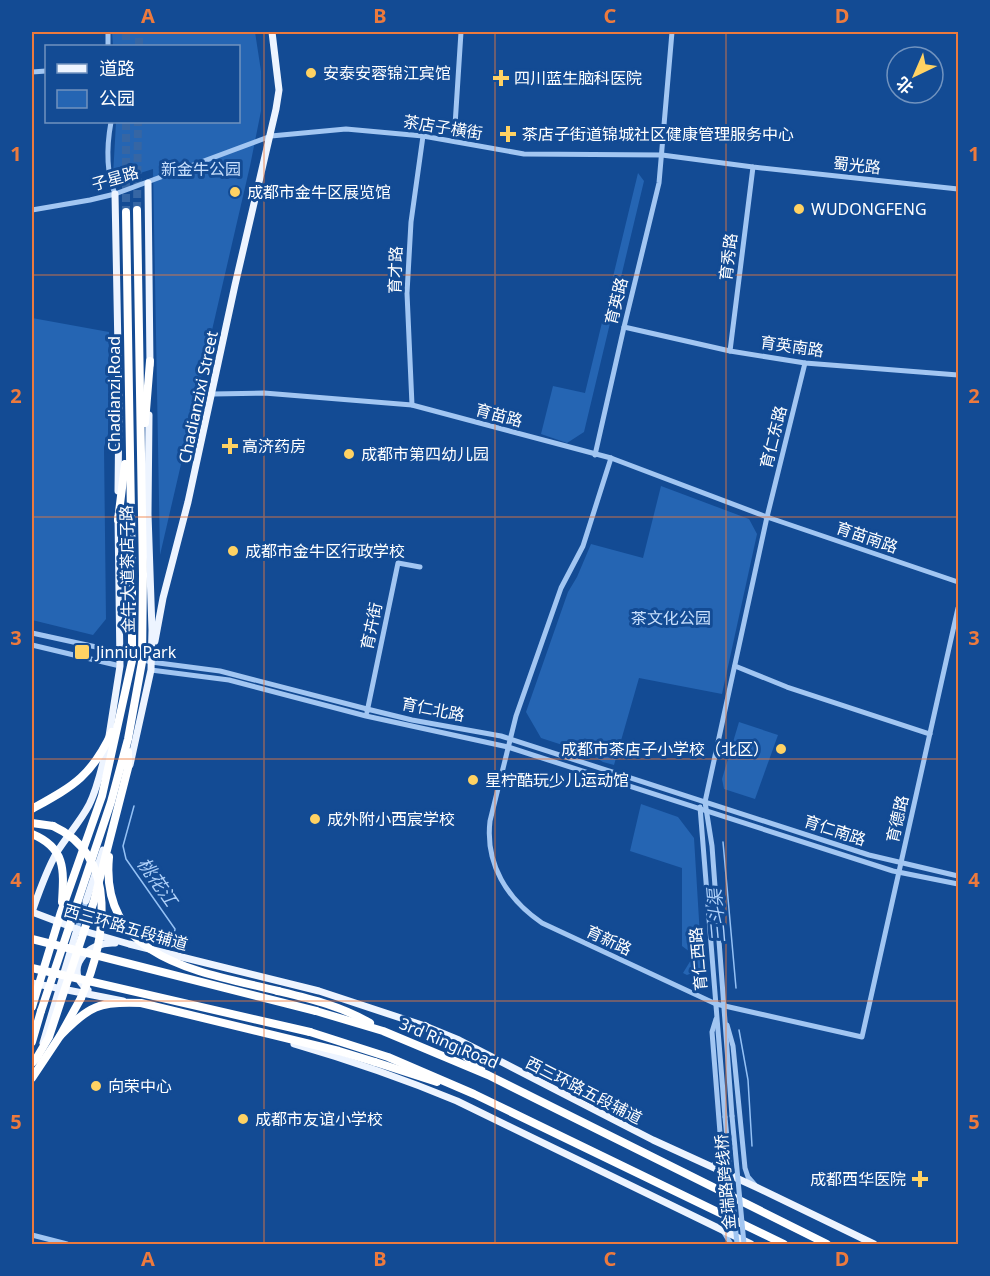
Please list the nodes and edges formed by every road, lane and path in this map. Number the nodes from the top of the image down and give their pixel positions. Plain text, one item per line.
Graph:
1 (272, 32) edge
2 (461, 32) edge
3 (672, 32) edge
4 (111, 123) edge
5 (271, 136) junction
6 (423, 136) junction
7 (454, 141) junction
8 (662, 155) junction
9 (753, 167) junction
10 (148, 183) junction
11 (958, 189) edge
12 (115, 194) junction
13 (32, 210) edge
14 (137, 210) tunnel mouth
15 (126, 212) tunnel mouth
16 (624, 327) junction
17 (730, 351) junction
18 (150, 361) junction
19 (805, 363) junction
20 (958, 375) edge
21 (213, 394) junction
22 (412, 405) junction
23 (129, 434) junction
24 (595, 455) junction
25 (610, 458) junction
26 (140, 477) junction
27 (767, 518) junction
28 (118, 520) junction
29 (420, 567) dead end
30 (132, 575) joint
31 (958, 582) edge
32 (958, 608) edge
33 (32, 633) edge
34 (32, 645) edge
35 (119, 652) junction
36 (120, 666) junction
37 (151, 666) junction
38 (735, 666) junction
39 (367, 713) junction
40 (120, 715) junction
41 (930, 734) junction
42 (128, 739) junction
43 (510, 739) junction
44 (508, 747) junction
45 (705, 802) junction
46 (699, 808) junction
47 (32, 809) edge
48 (707, 810) junction
49 (32, 823) edge
50 (112, 827) junction
51 (32, 834) edge
52 (901, 864) junction
53 (899, 872) junction
54 (958, 876) edge
55 (958, 884) edge
56 (86, 901) joint
57 (32, 912) edge
58 (62, 912) junction
59 (77, 929) junction
60 (32, 938) edge
61 (129, 944) junction
62 (32, 968) edge
63 (32, 983) edge
64 (61, 987) junction
65 (94, 994) junction
66 (716, 1004) junction
67 (724, 1006) junction
68 (32, 1008) edge
69 (717, 1017) junction
70 (724, 1017) junction
71 (425, 1026) junction
72 (383, 1031) junction
73 (60, 1036) junction
74 (862, 1037) joint
75 (32, 1042) edge
76 (32, 1063) edge
77 (488, 1075) junction
78 (32, 1077) edge
79 (474, 1094) junction
80 (729, 1116) junction
81 (711, 1166) junction
82 (756, 1187) junction
83 (722, 1229) junction
84 (32, 1234) edge
85 (67, 1245) edge
86 (731, 1245) edge
87 (737, 1245) edge
88 (744, 1245) edge
89 (751, 1245) edge
90 (784, 1245) edge
91 (828, 1245) edge
92 (874, 1245) edge

1 - 5 main road, Chadianzixi Street
2 - 7 street
3 - 8 street, 育英路
4 - 12 street
5 - 6 street, 茶店子横街
5 - 10 street, 子星路
5 - 21 main road, Chadianzixi Street
6 - 7 street, 茶店子横街
6 - 22 street, 育才路
7 - 8 street, 茶店子横街
8 - 9 street, 茶店子横街
8 - 16 street, 育英路
9 - 11 street, 蜀光路
9 - 17 street, 育秀路
10 - 12 street, 子星路
10 - 18 main road
12 - 13 street, 子星路
12 - 28 main road
14 - 26 highway, 金牛大道茶店子路
15 - 23 highway, Chadianzi Road
16 - 17 street, 育英南路
16 - 24 street, 育英路
17 - 19 street, 育英南路
18 - 26 highway
18 - 37 main road
19 - 20 street, 育英南路
19 - 27 street, 育仁东路
21 - 22 street, 育苗路
21 - 37 main road, Chadianzixi Street
22 - 24 street, 育苗路
23 - 28 highway
23 - 30 highway, Chadianzi Road
24 - 25 street, 育苗路
25 - 27 street, 育苗路
25 - 43 street
26 - 42 highway, 金牛大道茶店子路, bridge
27 - 31 street, 育苗南路
27 - 38 street, 育仁西路
28 - 35 main road
29 - 39 street, 育卉街
30 - 40 highway, 金牛大道茶店子路, bridge
32 - 41 street, 育德路
33 - 35 street
34 - 36 street
35 - 36 main road
35 - 37 street
36 - 37 main road
36 - 57 main road
37 - 39 street
37 - 56 main road
38 - 41 street
38 - 45 street, 育仁西路
39 - 43 street, 育仁北路
39 - 44 street
40 - 47 highway, bridge
40 - 58 highway, 金牛大道茶店子路, bridge
41 - 52 street, 育德路
42 - 50 highway, bridge
42 - 75 highway, 金牛大道茶店子路, bridge
43 - 44 street, 育新路
43 - 45 street, 育仁北路
44 - 46 street
44 - 66 street, 育新路
45 - 46 street
45 - 48 street, 育仁西路
45 - 52 street, 育仁南路
46 - 48 street
46 - 66 street, 育仁西路
48 - 53 street
48 - 67 street, 育仁西路
49 - 73 highway, bridge
50 - 72 highway, bridge
50 - 76 highway, bridge
51 - 58 highway, bridge
52 - 53 street, 育德路
52 - 54 street, 育仁南路
53 - 55 street
53 - 74 street, 育德路
56 - 59 street
57 - 59 main road, 西三环路五段辅道
58 - 68 highway, bridge
59 - 61 main road, 西三环路五段辅道
59 - 64 main road
60 - 72 highway, 3rd Ring Road, bridge
61 - 65 main road
61 - 71 main road, 西三环路五段辅道
62 - 79 highway, bridge
63 - 64 main road
64 - 65 main road
64 - 78 main road
65 - 83 main road
66 - 67 street, 育新路
66 - 69 street, 育仁西路
67 - 70 street, 育仁西路
67 - 74 street, 育新路
69 - 80 street, 育仁西路
69 - 81 street
70 - 80 street, 育仁西路
70 - 82 street
71 - 77 highway
71 - 81 main road, 西三环路五段辅道
72 - 77 highway, 3rd Ring Road
73 - 78 highway
73 - 79 highway, bridge
77 - 91 highway, 3rd Ring Road
79 - 90 highway
80 - 87 street, 金瑞路跨线桥, bridge
80 - 88 street, 金瑞路跨线桥, bridge
81 - 82 main road, 西三环路五段辅道
82 - 92 main road, 西三环路五段辅道
83 - 86 street
83 - 89 main road
84 - 85 street

